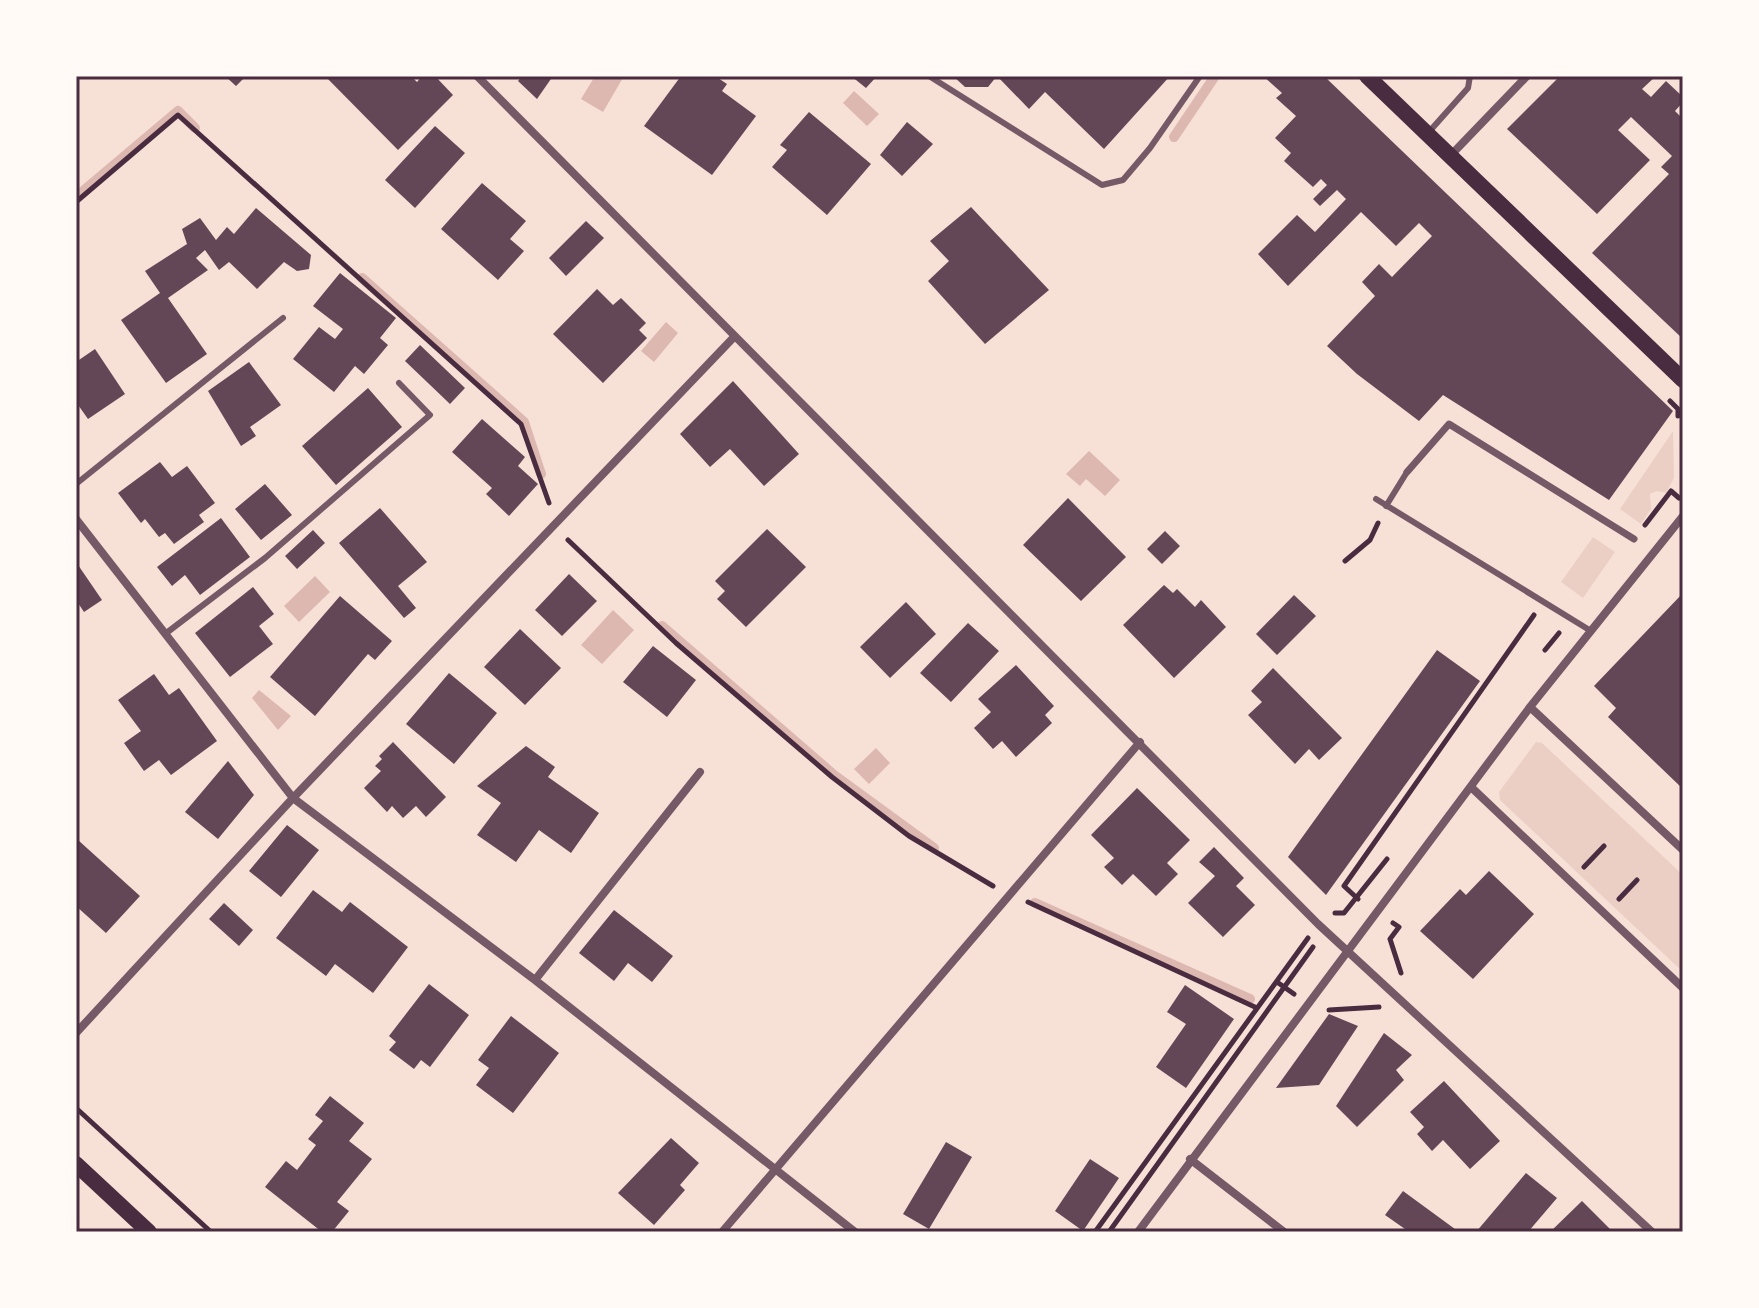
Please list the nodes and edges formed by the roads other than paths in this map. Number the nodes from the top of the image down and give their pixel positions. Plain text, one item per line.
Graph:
1 (477, 76) edge
2 (929, 76) edge
3 (1200, 76) edge
4 (1367, 76) edge
5 (1470, 76) edge
6 (1527, 76) edge
7 (1428, 133) junction
8 (1451, 155) junction
9 (283, 318) dead end
10 (734, 337) junction
11 (1683, 380) edge
12 (399, 383) dead end
13 (1407, 472) joint
14 (76, 484) edge
15 (1376, 499) dead end
16 (1386, 506) junction
17 (1683, 516) edge
18 (76, 519) edge
19 (1634, 539) dead end
20 (1591, 631) junction
21 (165, 634) junction
22 (1530, 707) junction
23 (1140, 742) junction
24 (700, 772) dead end
25 (1471, 787) junction
26 (293, 798) junction
27 (1683, 850) edge
28 (1347, 952) junction
29 (535, 980) junction
30 (1683, 988) edge
31 (76, 1033) edge
32 (1190, 1159) junction
33 (76, 1164) edge
34 (776, 1169) junction
35 (149, 1232) edge
36 (722, 1232) edge
37 (855, 1232) edge
38 (1138, 1232) edge
39 (1284, 1232) edge
40 (1652, 1232) edge

1 - 10 street
2 - 3 lane
4 - 7 main road
5 - 7 lane
6 - 8 street
7 - 8 main road
8 - 11 main road
9 - 14 lane
10 - 23 street
10 - 26 street
12 - 21 lane
13 - 16 lane
13 - 19 street
15 - 16 lane
16 - 20 lane
17 - 20 street
18 - 21 street
20 - 22 street
21 - 26 street
22 - 25 street
22 - 27 street
23 - 28 street
23 - 34 street
24 - 29 street
25 - 28 street
25 - 30 street
26 - 29 street
26 - 31 street
28 - 32 street
28 - 40 street
29 - 34 street
32 - 38 street
32 - 39 street
33 - 35 main road
34 - 36 street
34 - 37 street

